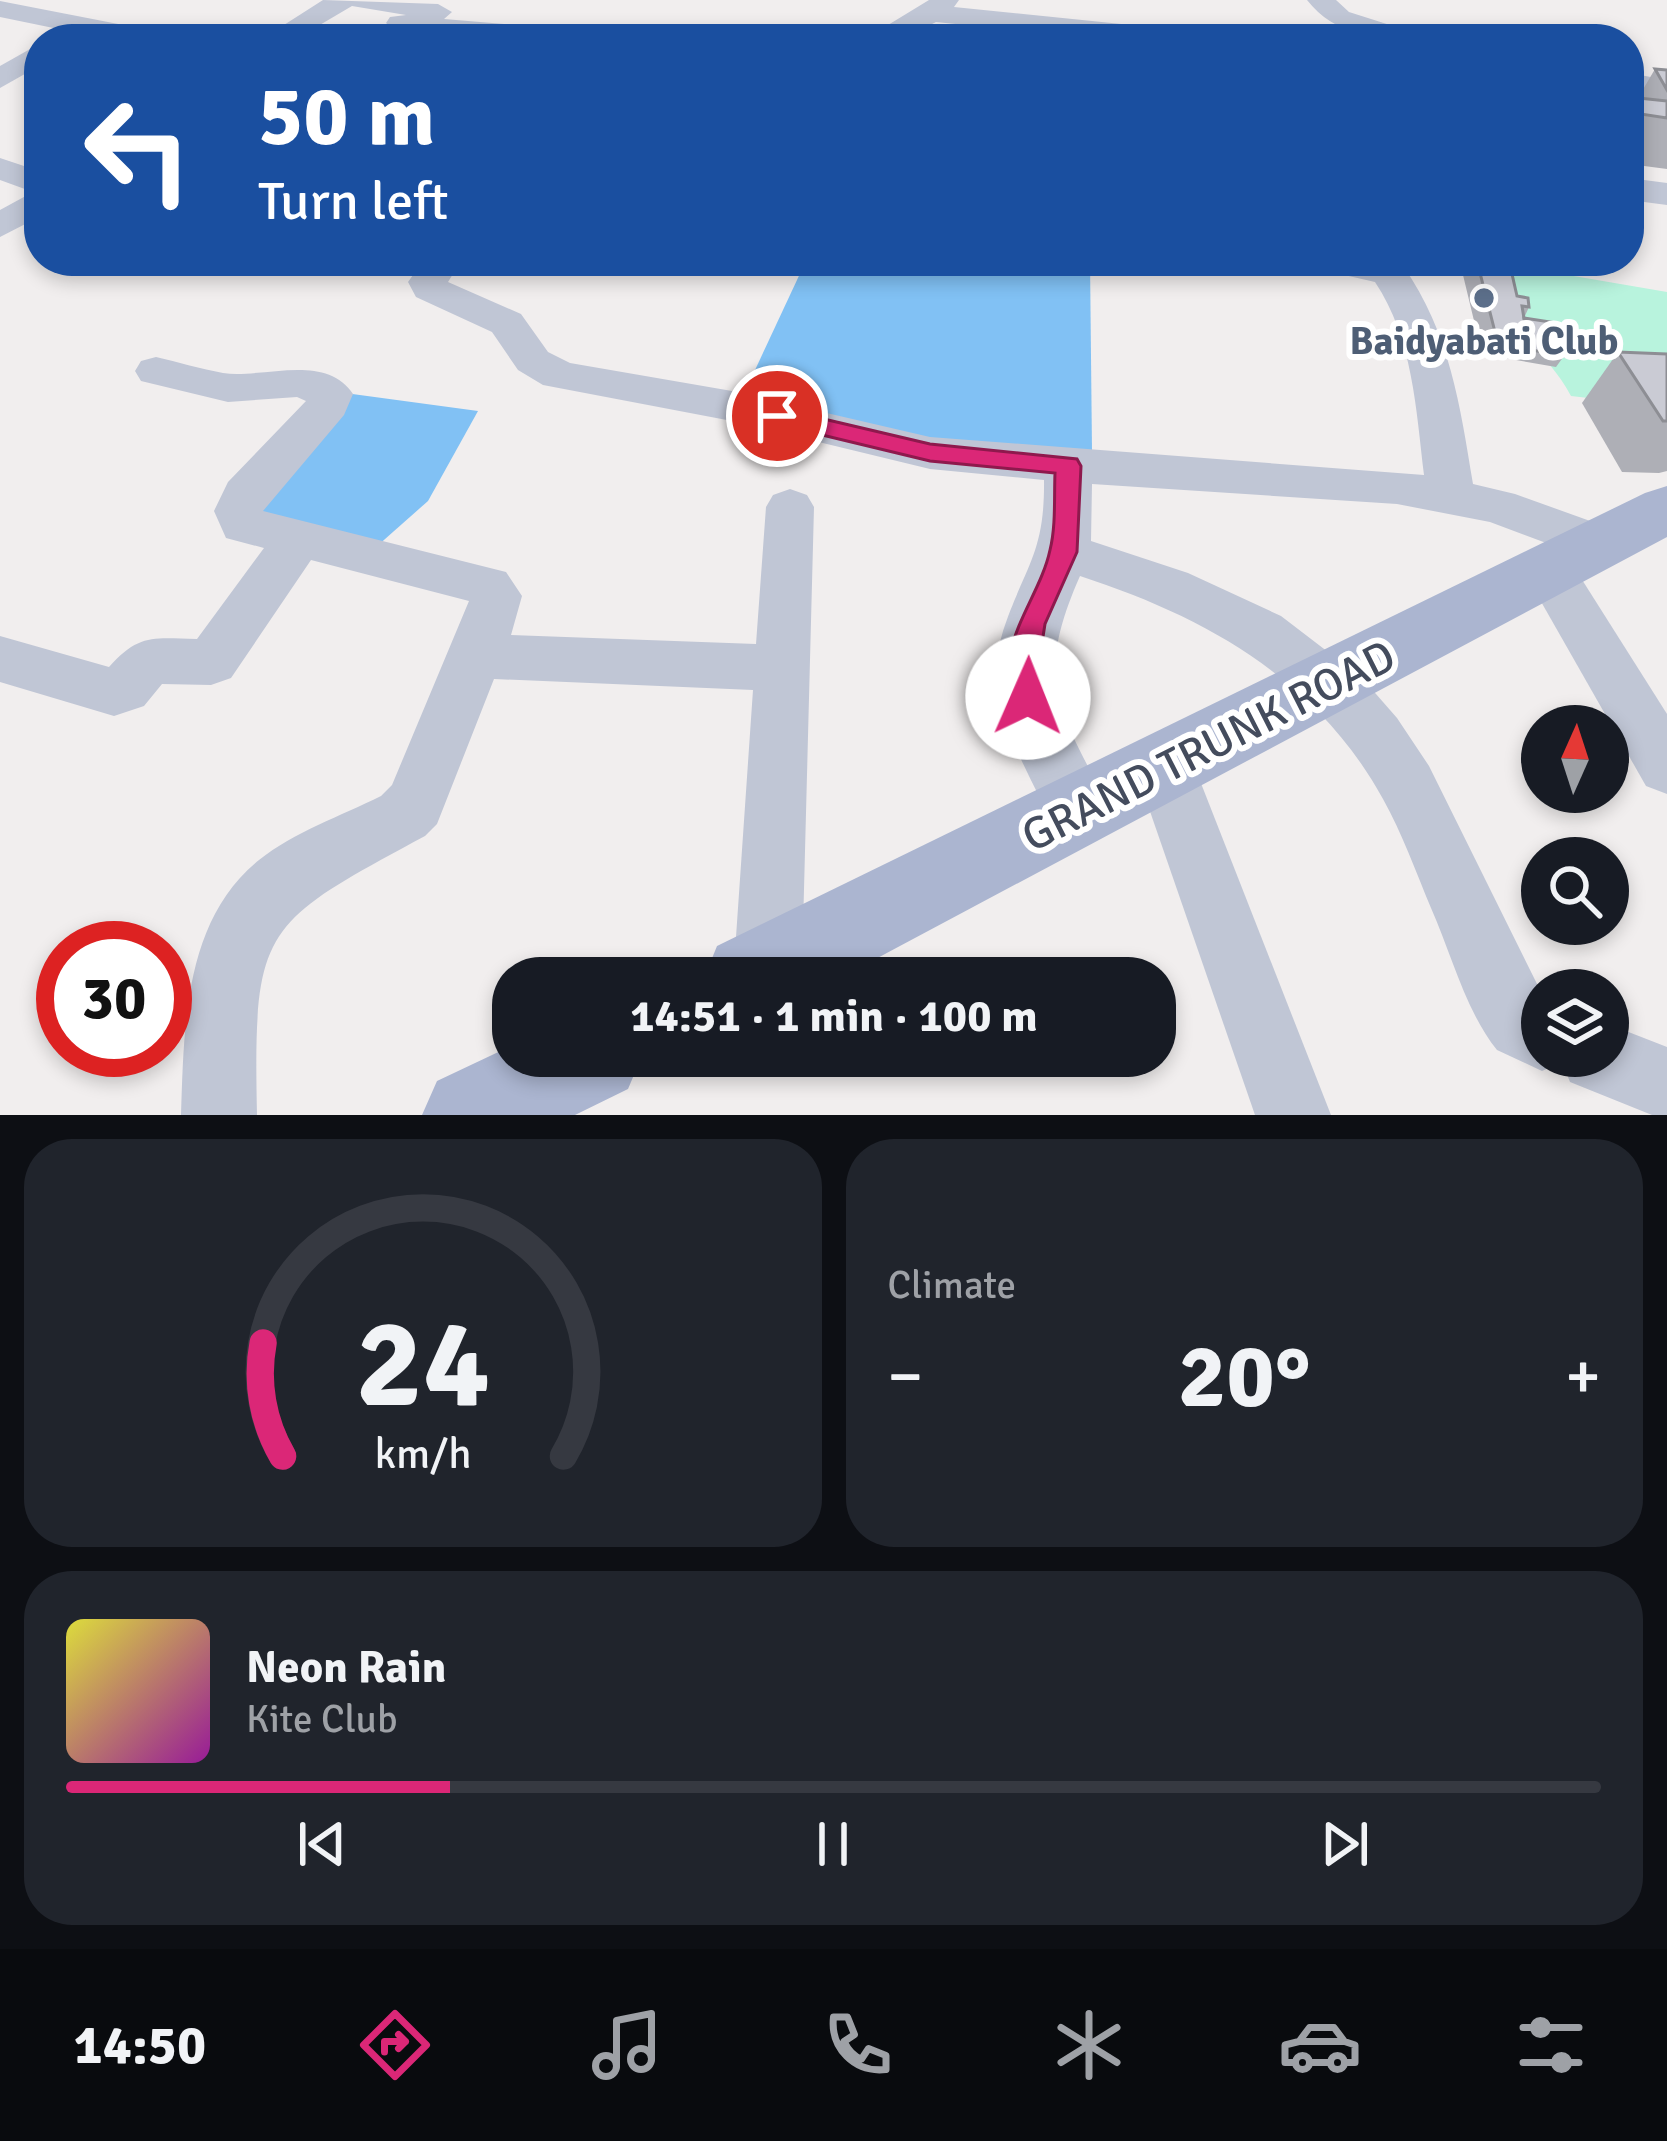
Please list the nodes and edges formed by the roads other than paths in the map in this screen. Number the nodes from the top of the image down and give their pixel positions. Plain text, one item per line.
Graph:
1 (47, 0) edge
2 (342, 0) edge
3 (361, 0) edge
4 (930, 5) edge
5 (128, 9) dead end
6 (8, 11) edge
7 (450, 14) dead end
8 (1323, 15) edge
9 (400, 23) dead end
10 (53, 24) edge
11 (93, 24) edge
12 (302, 24) edge
13 (420, 24) edge
14 (902, 24) edge
15 (1066, 24) edge
16 (1354, 24) edge
17 (24, 65) edge
18 (0, 83) edge
19 (432, 276) edge
20 (1390, 276) edge
21 (156, 371) dead end
22 (1068, 466) junction
23 (1451, 496) junction
24 (790, 507) dead end
25 (1629, 532) edge
26 (298, 540) junction
27 (1064, 552) junction
28 (476, 656) junction
29 (0, 659) edge
30 (782, 668) junction
31 (1333, 681) junction
32 (1667, 767) edge
33 (1165, 768) junction
34 (1079, 812) junction
35 (760, 957) edge
36 (789, 957) edge
37 (1521, 1024) edge
38 (1629, 1064) edge
39 (551, 1077) edge
40 (1667, 1084) edge
41 (218, 1115) edge
42 (471, 1115) edge
43 (1293, 1115) edge

1 - 6 street
2 - 12 street
3 - 7 street
4 - 14 street
4 - 15 street
5 - 11 street
6 - 10 street
8 - 16 street
9 - 13 street
17 - 18 street
19 - 22 street
20 - 23 street
21 - 26 street
22 - 23 street
22 - 27 street
23 - 25 street
24 - 30 street
25 - 31 main road, GRAND TRUNK ROAD
25 - 32 street
26 - 28 street
26 - 29 street
27 - 31 street
27 - 34 street
28 - 30 street
28 - 41 street
30 - 35 street
31 - 33 main road, GRAND TRUNK ROAD
31 - 37 street
33 - 34 main road, GRAND TRUNK ROAD
33 - 43 street
34 - 36 main road, GRAND TRUNK ROAD
38 - 40 street
39 - 42 main road

